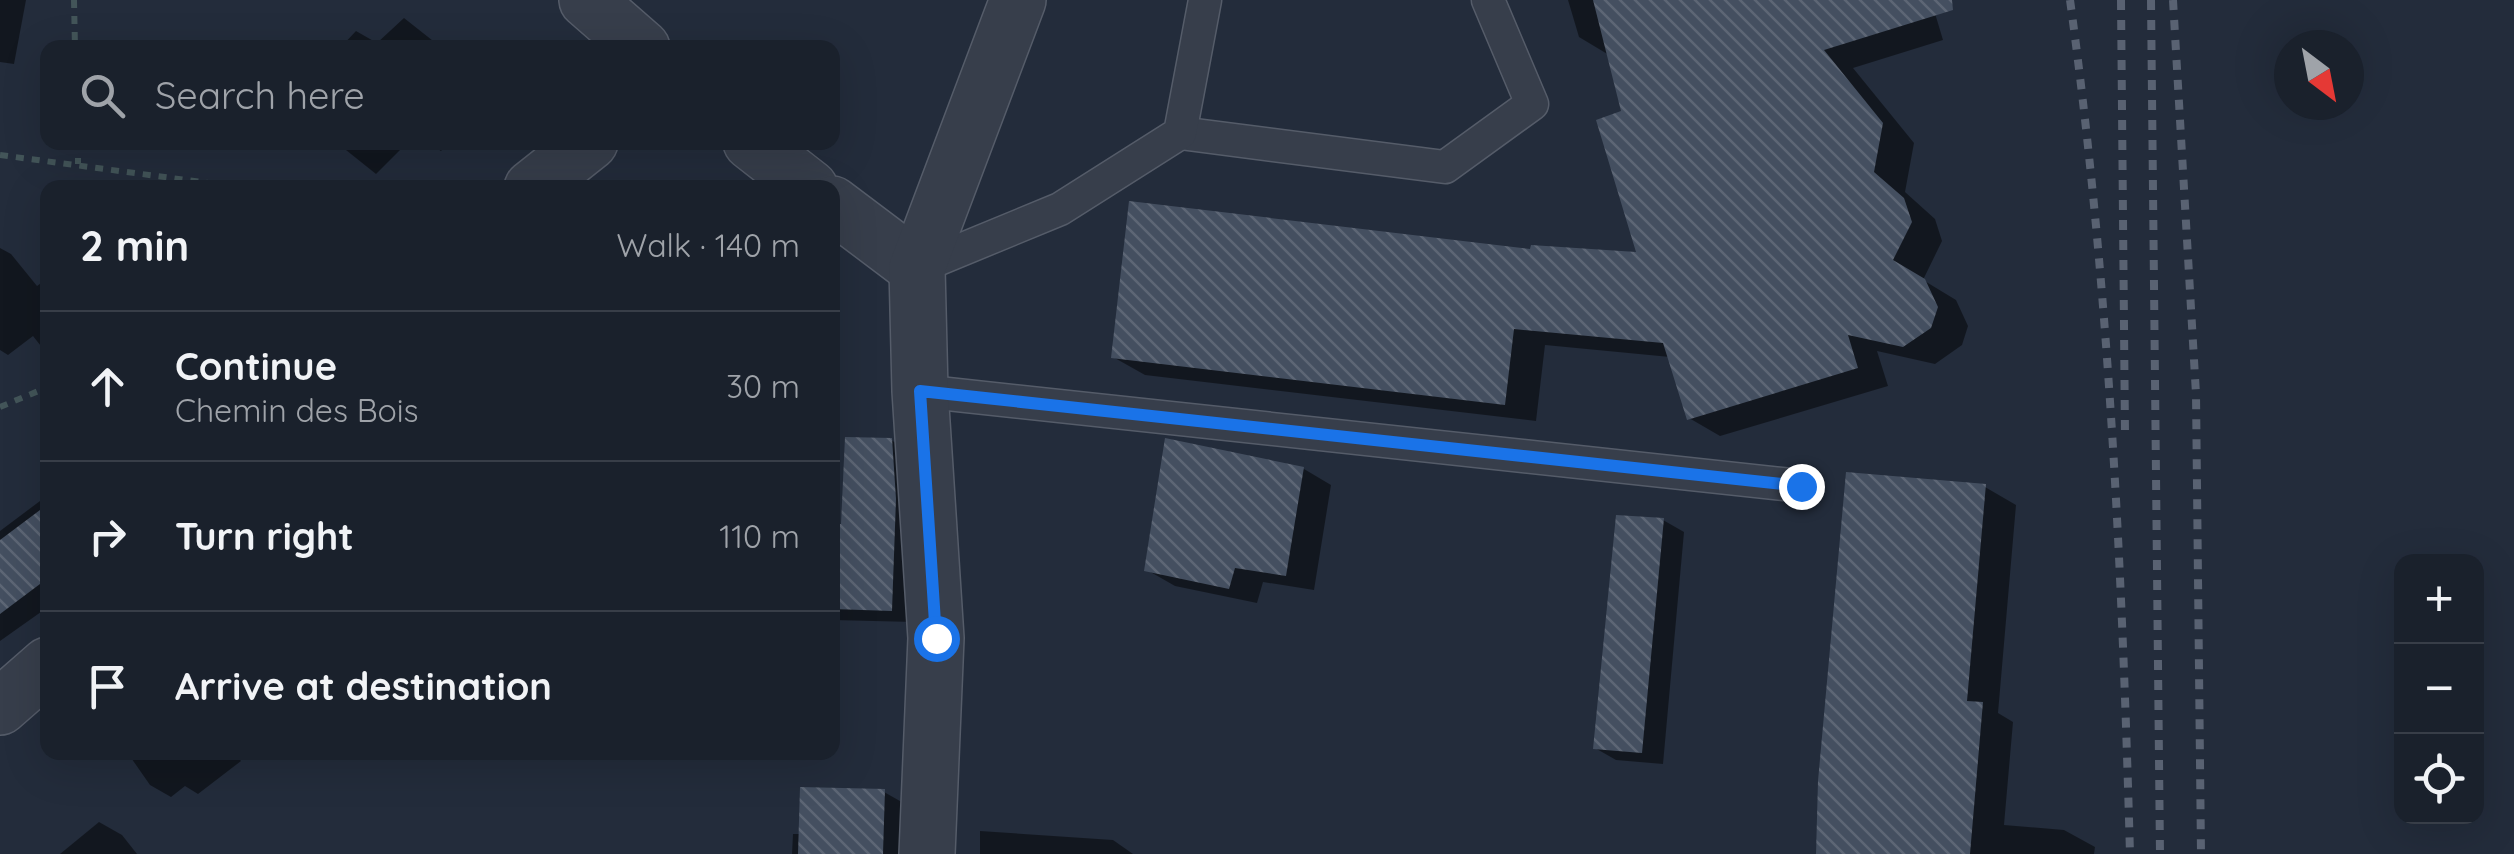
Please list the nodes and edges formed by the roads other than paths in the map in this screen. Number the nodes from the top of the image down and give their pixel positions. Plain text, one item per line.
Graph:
1 (587, 0) edge
2 (1018, 0) edge
3 (1206, 0) edge
4 (1488, 0) edge
5 (633, 40) edge
6 (1180, 133) junction
7 (580, 150) edge
8 (762, 150) edge
9 (542, 180) edge
10 (800, 180) edge
11 (840, 210) edge
12 (917, 268) junction
13 (920, 391) junction
14 (1801, 486) dead end
15 (40, 672) edge
16 (0, 706) edge
17 (927, 854) edge

1 - 5 street
2 - 12 street
3 - 6 lane
4 - 6 lane
6 - 12 lane
7 - 9 street
8 - 10 street
11 - 12 street
12 - 13 street
13 - 14 lane
13 - 17 street
15 - 16 street

